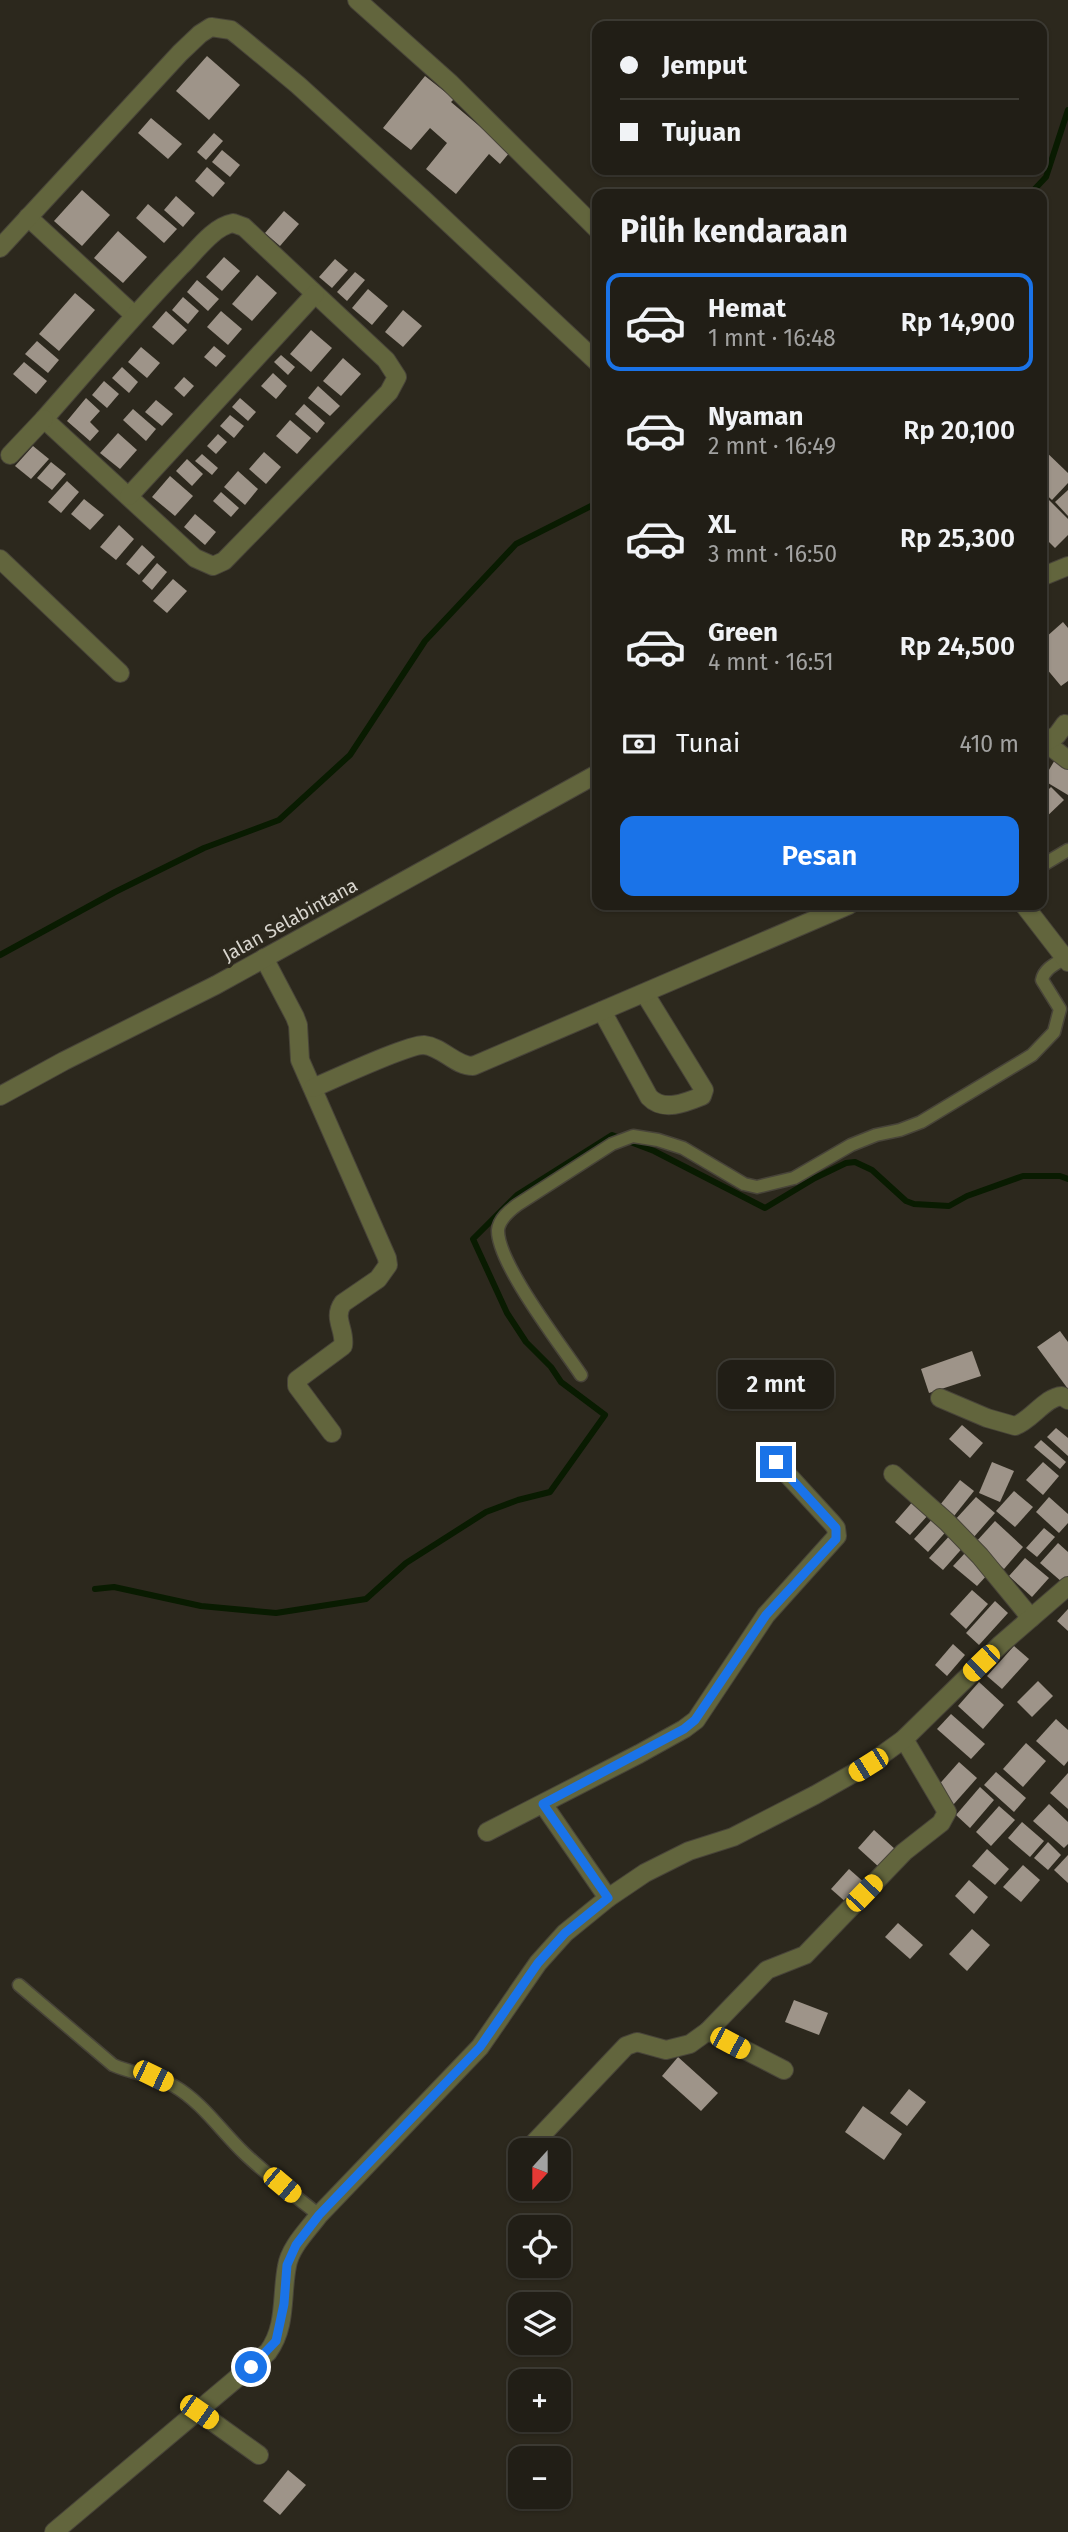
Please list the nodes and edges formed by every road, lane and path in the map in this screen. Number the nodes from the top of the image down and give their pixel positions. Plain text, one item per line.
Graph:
1 (356, 0) edge
2 (28, 217) junction
3 (592, 224) edge
4 (0, 248) edge
5 (315, 295) junction
6 (134, 315) junction
7 (592, 357) edge
8 (44, 419) junction
9 (10, 455) dead end
10 (129, 496) junction
11 (0, 559) edge
12 (1068, 566) edge
13 (1047, 575) edge
14 (120, 673) dead end
15 (1065, 724) dead end
16 (1047, 742) edge
17 (1047, 746) edge
18 (1068, 760) edge
19 (592, 777) edge
20 (1068, 850) edge
21 (1047, 862) edge
22 (838, 910) edge
23 (1028, 910) edge
24 (264, 958) junction
25 (1066, 960) edge
26 (645, 994) junction
27 (603, 1011) junction
28 (313, 1088) junction
29 (0, 1096) edge
30 (581, 1375) dead end
31 (940, 1398) dead end
32 (1068, 1400) edge
33 (332, 1433) dead end
34 (776, 1462) dead end
35 (893, 1474) dead end
36 (1068, 1587) edge
37 (1031, 1618) junction
38 (904, 1739) junction
39 (543, 1804) junction
40 (487, 1832) dead end
41 (608, 1898) junction
42 (19, 1985) dead end
43 (708, 2031) junction
44 (784, 2070) dead end
45 (538, 2138) edge
46 (319, 2215) junction
47 (199, 2412) junction
48 (259, 2455) dead end
49 (54, 2532) edge

1 - 3 street
2 - 4 street
2 - 6 street
2 - 7 street
5 - 6 street
5 - 10 street
5 - 10 street
6 - 8 street
8 - 9 street
8 - 10 street
11 - 14 street
12 - 13 street
15 - 16 street
17 - 18 street
19 - 24 street, Jalan Selabintana
20 - 21 lane
22 - 26 street
23 - 25 street
24 - 28 street
24 - 29 street, Jalan Selabintana
25 - 30 lane
26 - 27 street
26 - 27 street
27 - 28 street
28 - 33 street
31 - 32 street
34 - 39 street
35 - 37 street
36 - 37 street
37 - 38 street
38 - 41 street
38 - 43 street
39 - 40 street
39 - 41 street
41 - 46 street
42 - 46 lane
43 - 44 street
43 - 45 street
46 - 47 street
47 - 48 street
47 - 49 street

